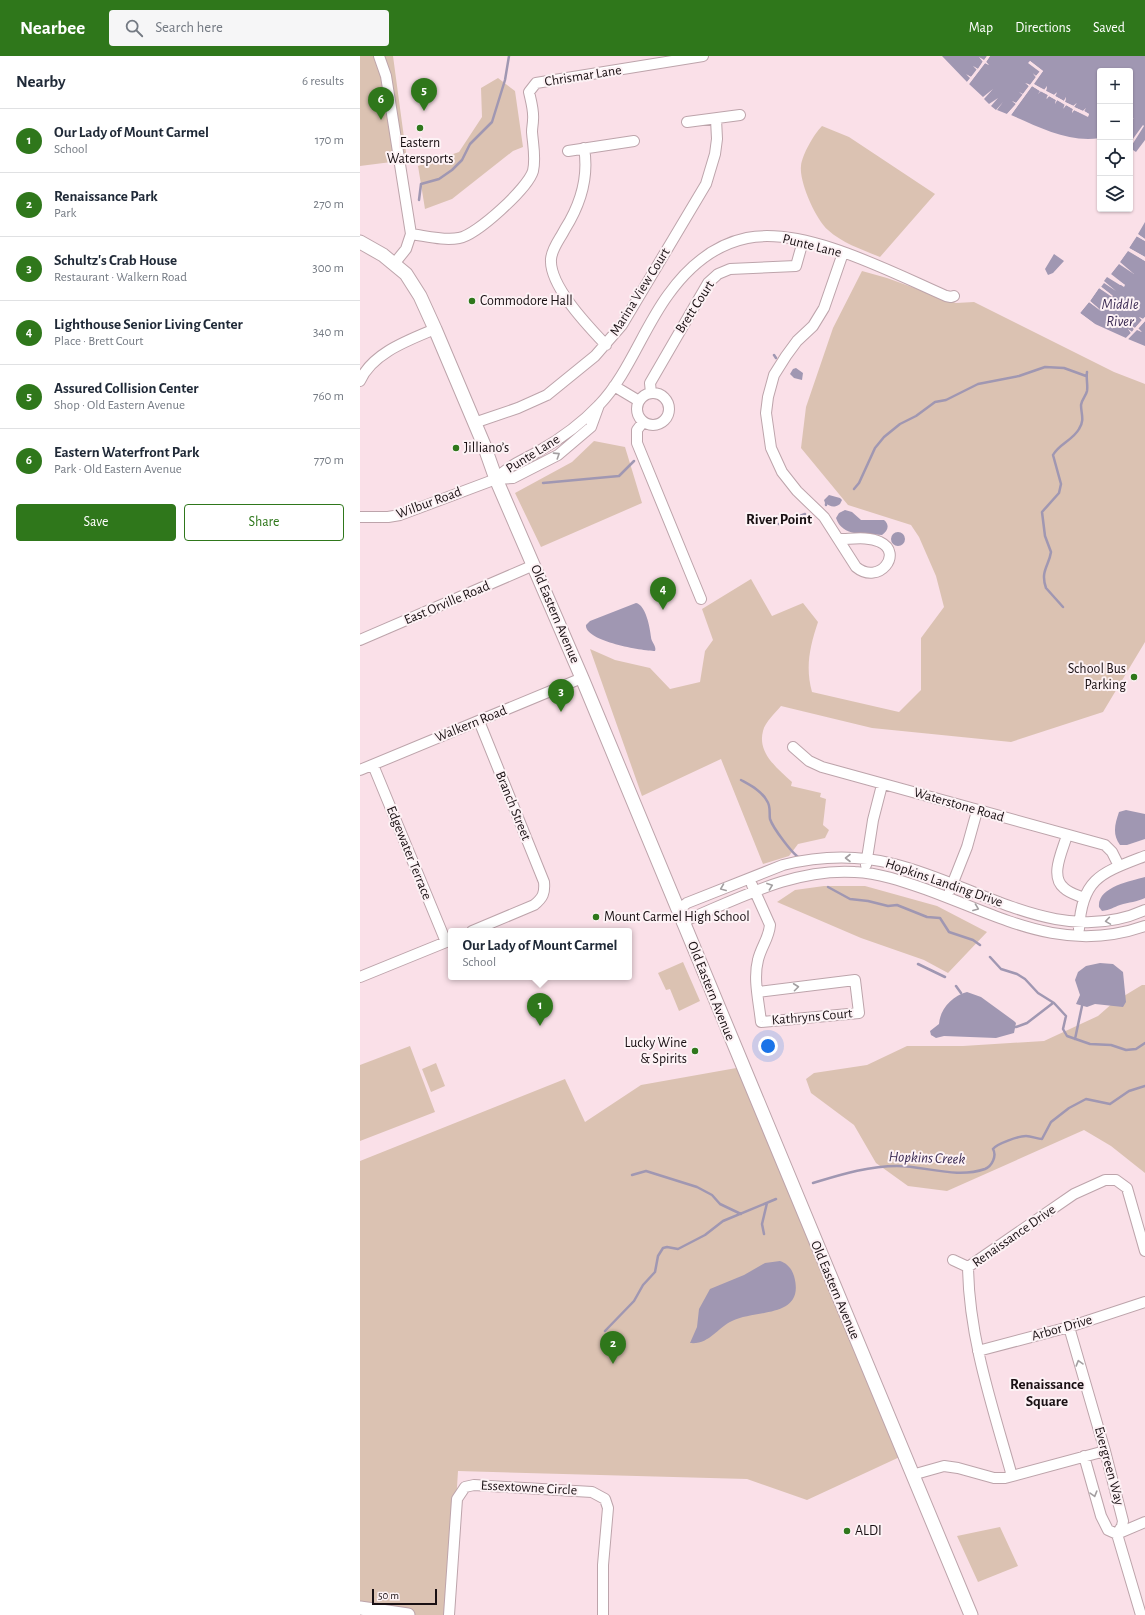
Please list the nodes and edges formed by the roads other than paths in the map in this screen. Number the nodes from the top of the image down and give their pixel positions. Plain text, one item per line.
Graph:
1 (379, 56) edge
2 (703, 56) edge
3 (740, 115) dead end
4 (716, 119) junction
5 (687, 122) dead end
6 (634, 141) dead end
7 (584, 148) junction
8 (568, 151) dead end
9 (411, 234) junction
10 (803, 241) junction
11 (360, 242) edge
12 (843, 253) junction
13 (394, 264) junction
14 (954, 296) dead end
15 (435, 329) junction
16 (606, 345) junction
17 (360, 381) edge
18 (614, 386) junction
19 (651, 393) junction
20 (639, 401) junction
21 (643, 422) junction
22 (474, 423) junction
23 (496, 479) junction
24 (360, 517) edge
25 (839, 539) junction
26 (534, 566) junction
27 (701, 600) dead end
28 (360, 640) edge
29 (582, 678) junction
30 (479, 721) junction
31 (793, 747) dead end
32 (373, 765) junction
33 (360, 770) edge
34 (882, 785) junction
35 (977, 811) junction
36 (1067, 835) junction
37 (1145, 856) edge
38 (867, 859) junction
39 (1119, 866) junction
40 (866, 874) junction
41 (749, 878) junction
42 (952, 884) junction
43 (754, 892) junction
44 (948, 897) junction
45 (1084, 898) junction
46 (1145, 910) edge
47 (680, 916) junction
48 (1080, 923) junction
49 (1145, 926) edge
50 (479, 928) edge
51 (1079, 937) junction
52 (448, 941) edge
53 (360, 978) edge
54 (758, 992) junction
55 (1145, 1251) edge
56 (953, 1260) dead end
57 (968, 1267) junction
58 (1145, 1302) edge
59 (1069, 1327) junction
60 (978, 1351) junction
61 (1105, 1450) junction
62 (1084, 1456) junction
63 (912, 1475) junction
64 (1012, 1476) junction
65 (1145, 1522) edge
66 (1117, 1534) junction
67 (360, 1608) edge
68 (381, 1613) edge
69 (408, 1615) edge
70 (449, 1615) edge
71 (603, 1615) edge
72 (971, 1615) edge
73 (1141, 1615) edge

1 - 9 street
2 - 9 street, Chrismar Lane
3 - 4 street
4 - 5 street
4 - 16 street, Marina View Court
6 - 7 street
7 - 8 street
7 - 16 street
9 - 13 street
10 - 12 street, Punte Lane
10 - 18 street, Punte Lane
10 - 19 street, Brett Court
11 - 13 street, Old Eastern Avenue
12 - 14 street, Punte Lane
12 - 25 street
13 - 15 street, Old Eastern Avenue
15 - 17 street
15 - 22 street, Old Eastern Avenue
16 - 22 street, Marina View Court
18 - 20 street
18 - 23 street, Punte Lane
19 - 20 street
19 - 21 street
20 - 21 street
21 - 27 street
22 - 23 street, Old Eastern Avenue
23 - 24 street, Wilbur Road
23 - 26 street, Old Eastern Avenue
25 - 25 street
26 - 28 street, East Orville Road
26 - 29 street, Old Eastern Avenue
29 - 30 street, Walkern Road
29 - 47 street, Old Eastern Avenue
30 - 32 street, Walkern Road
30 - 50 street, Branch Street
31 - 34 street, Waterstone Road
32 - 33 street, Walkern Road
32 - 52 street, Edgewater Terrace
34 - 35 street, Waterstone Road
34 - 38 street
35 - 36 street, Waterstone Road
35 - 42 street
36 - 39 street, Waterstone Road
36 - 45 street
37 - 39 street
38 - 40 street
38 -> 41 street, Hopkins Landing Drive
38 - 42 street, Hopkins Landing Drive
39 - 45 street
43 -> 40 street, Hopkins Landing Drive
40 - 44 street, Hopkins Landing Drive
41 - 43 street, Kathryns Court
41 -> 47 street, Hopkins Landing Drive
42 - 44 street
42 - 48 street, Hopkins Landing Drive
43 - 47 street, Hopkins Landing Drive
43 - 54 street, Kathryns Court
44 -> 51 street, Hopkins Landing Drive
45 - 48 street
46 -> 48 street, Hopkins Landing Drive
47 - 63 street, Old Eastern Avenue
48 - 51 street
49 - 51 street, Hopkins Landing Drive
52 - 53 street
54 -> 54 street, Kathryns Court
55 - 57 street, Renaissance Drive
56 - 57 street
57 - 60 street, Renaissance Drive
58 - 59 street, Arbor Drive
59 - 60 street, Arbor Drive
61 -> 59 street, Evergreen Way
60 - 64 street, Renaissance Drive
61 - 62 street
61 - 66 street, Evergreen Way
62 - 64 street
62 -> 66 street, Evergreen Way
63 - 64 street
63 - 72 street, Old Eastern Avenue
65 - 66 street
66 - 73 street, Evergreen Way
67 - 68 street
68 - 69 street
70 - 71 street, Essextowne Circle

